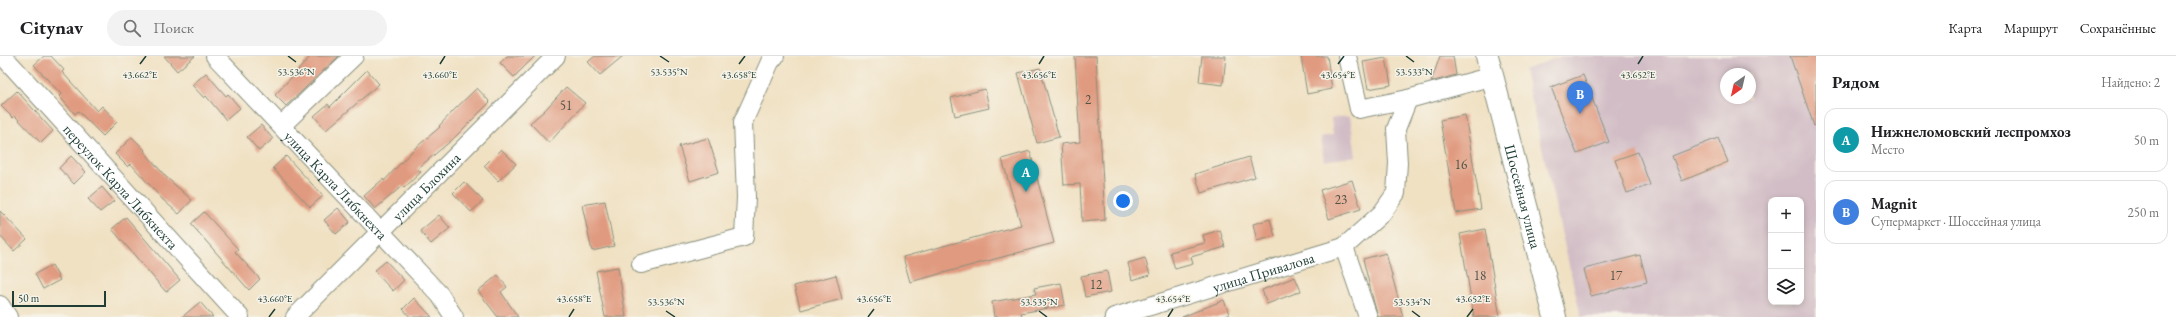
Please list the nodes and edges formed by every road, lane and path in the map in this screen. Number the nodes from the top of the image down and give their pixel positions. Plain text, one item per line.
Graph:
1 (2, 56) edge
2 (215, 56) edge
3 (354, 56) edge
4 (556, 56) edge
5 (775, 56) edge
6 (1347, 56) edge
7 (1490, 66) edge
8 (1408, 99) junction
9 (282, 125) junction
10 (380, 231) junction
11 (1344, 247) junction
12 (641, 264) dead end
13 (0, 305) edge
14 (8, 317) edge
15 (240, 317) edge
16 (295, 317) edge
17 (454, 317) edge
18 (1114, 317) edge
19 (1368, 317) edge
20 (1556, 317) edge

1 - 15 street, переулок Карла Либкнехта
2 - 9 street, улица Карла Либкнехта
3 - 9 street
4 - 10 street, улица Блохина
5 - 12 street
6 - 8 street, Шоссейная улица
7 - 8 street, Шоссейная улица
7 - 20 main road, Шоссейная улица
8 - 11 street
9 - 10 street, улица Карла Либкнехта
10 - 16 street, улица Блохина
10 - 17 street, улица Карла Либкнехта
11 - 18 street, улица Привалова
11 - 19 street
13 - 14 street

